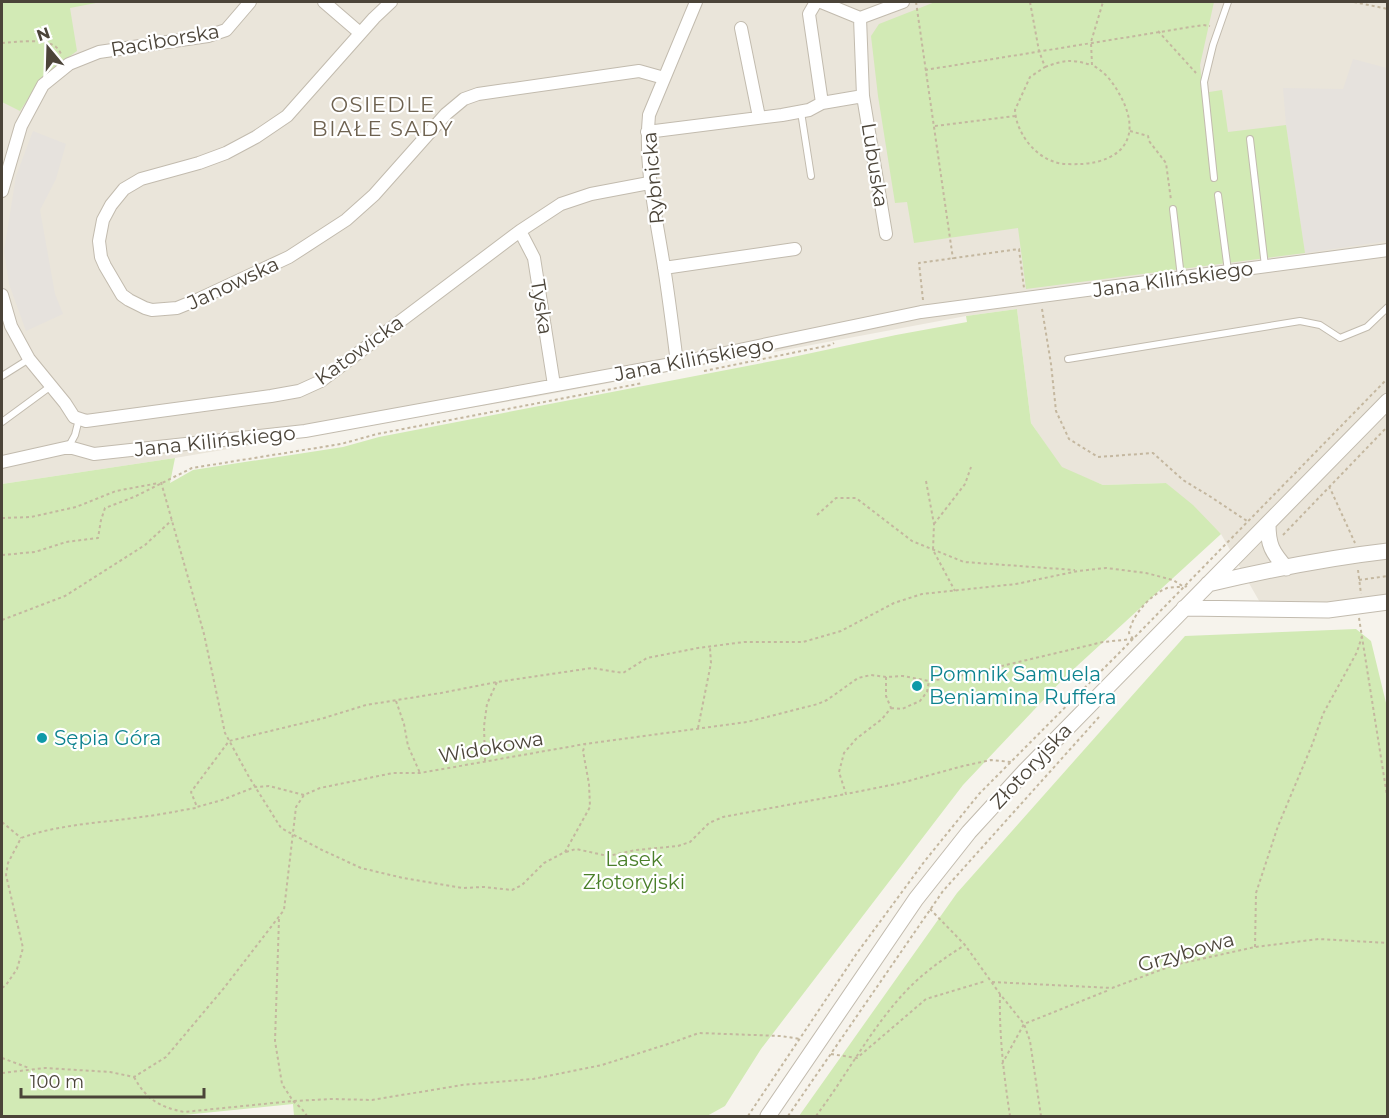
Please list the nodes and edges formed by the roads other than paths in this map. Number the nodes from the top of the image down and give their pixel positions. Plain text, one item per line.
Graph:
1 (250, 2) edge
2 (324, 2) edge
3 (391, 2) edge
4 (696, 2) edge
5 (816, 2) edge
6 (821, 2) edge
7 (903, 2) edge
8 (1228, 2) edge
9 (875, 7) edge
10 (860, 18) junction
11 (741, 28) dead end
12 (360, 33) junction
13 (664, 78) junction
14 (863, 96) junction
15 (822, 103) junction
16 (801, 111) junction
17 (759, 117) junction
18 (647, 132) junction
19 (1250, 139) dead end
20 (3, 175) edge
21 (811, 176) dead end
22 (1214, 178) dead end
23 (649, 183) junction
24 (2, 192) edge
25 (1218, 195) dead end
26 (1173, 209) road end
27 (520, 231) junction
28 (886, 234) dead end
29 (795, 249) dead end
30 (1388, 250) edge
31 (1265, 267) junction
32 (664, 268) junction
33 (1228, 272) junction
34 (1182, 278) junction
35 (2, 295) edge
36 (1388, 307) edge
37 (6, 328) edge
38 (29, 359) junction
39 (1068, 359) dead end
40 (677, 363) junction
41 (2, 376) edge
42 (554, 385) junction
43 (51, 386) junction
44 (1388, 401) edge
45 (79, 419) junction
46 (2, 422) edge
47 (69, 447) junction
48 (2, 462) edge
49 (1263, 528) junction
50 (1388, 551) edge
51 (1286, 568) junction
52 (1208, 584) junction
53 (1388, 602) edge
54 (1184, 608) junction
55 (768, 1116) edge

1 - 20 street, Raciborska
2 - 12 street
3 - 12 street, Janowska
4 - 13 street, Rybnicka
5 - 15 street
6 - 10 street
7 - 9 street
8 - 22 lane
9 - 10 street
10 - 14 street, Lubuska
11 - 17 street
12 - 13 street, Janowska
13 - 18 street, Rybnicka
14 - 15 street, Lubuska
14 - 28 street, Lubuska
15 - 16 street, Lubuska
16 - 17 street, Lubuska
16 - 21 lane
17 - 18 street, Lubuska
18 - 23 street, Rybnicka
19 - 31 lane
20 - 24 street, Raciborska
23 - 27 street, Katowicka
23 - 32 street, Rybnicka
25 - 33 lane
26 - 34 lane
27 - 42 street, Tyska
27 - 45 street, Katowicka
29 - 32 street
30 - 31 street, Jana Kilińskiego
31 - 33 street, Jana Kilińskiego
32 - 40 street, Rybnicka
33 - 34 street, Jana Kilińskiego
34 - 40 street, Jana Kilińskiego
35 - 37 street
36 - 39 lane
37 - 38 street
38 - 41 lane
38 - 43 street
40 - 42 street, Jana Kilińskiego
42 - 47 street, Jana Kilińskiego
43 - 45 street
43 - 46 lane
44 - 49 street, Złotoryjska
45 - 47 lane
47 - 48 street, Jana Kilińskiego
49 - 51 street
49 - 52 street, Złotoryjska
50 - 51 street
51 - 52 street
52 - 54 street, Złotoryjska
53 - 54 street
54 - 55 street, Złotoryjska

